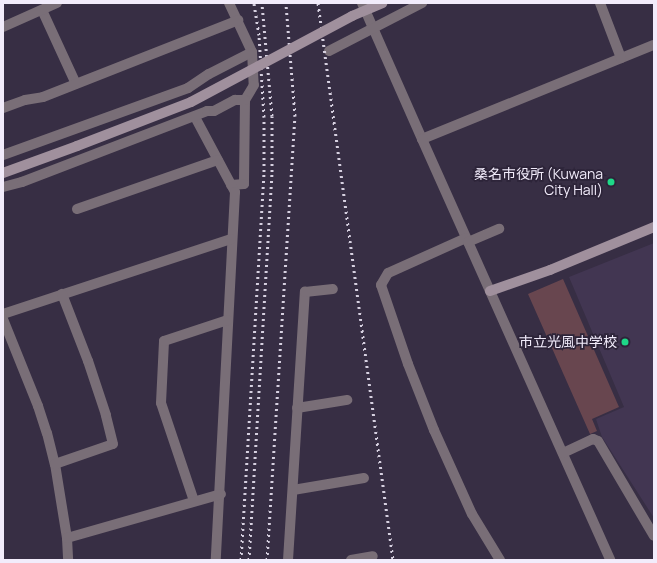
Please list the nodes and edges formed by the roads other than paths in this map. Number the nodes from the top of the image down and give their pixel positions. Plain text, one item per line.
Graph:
1 (57, 3) edge
2 (228, 3) edge
3 (362, 3) edge
4 (382, 3) edge
5 (422, 3) edge
6 (600, 3) edge
7 (42, 10) junction
8 (238, 20) junction
9 (3, 26) edge
10 (372, 28) junction
11 (654, 45) edge
12 (329, 51) dead end
13 (252, 52) junction
14 (621, 58) junction
15 (76, 84) junction
16 (246, 100) junction
17 (3, 108) edge
18 (195, 117) junction
19 (422, 139) junction
20 (3, 155) edge
21 (218, 160) junction
22 (3, 173) edge
23 (231, 185) junction
24 (3, 187) edge
25 (77, 209) dead end
26 (654, 227) edge
27 (499, 229) dead end
28 (231, 240) junction
29 (467, 240) junction
30 (333, 288) dead end
31 (490, 291) junction
32 (62, 294) junction
33 (3, 314) edge
34 (3, 319) edge
35 (228, 320) junction
36 (347, 400) dead end
37 (297, 408) junction
38 (563, 453) junction
39 (55, 464) junction
40 (364, 478) dead end
41 (293, 490) junction
42 (221, 494) junction
43 (194, 501) junction
44 (654, 536) edge
45 (67, 538) junction
46 (373, 556) dead end
47 (68, 560) edge
48 (216, 560) edge
49 (288, 560) edge
50 (351, 560) edge
51 (500, 560) edge
52 (610, 560) edge

1 - 7 street
2 - 8 street
3 - 10 street
4 - 22 street, bridge
5 - 10 street
6 - 14 street
7 - 9 street
7 - 15 street
8 - 13 street
8 - 15 street
10 - 12 street
10 - 19 street
11 - 14 street
13 - 16 street
13 - 20 street
14 - 19 street
15 - 17 street
16 - 18 street
16 - 23 street
18 - 21 street
18 - 24 street
19 - 29 street
21 - 23 street
21 - 25 street
23 - 28 street
26 - 31 street
27 - 29 street
28 - 32 street
28 - 35 street
29 - 31 street
29 - 51 street
30 - 37 street
31 - 38 street
32 - 33 street
32 - 39 street
34 - 39 street
35 - 42 street
35 - 43 street
36 - 37 street
37 - 41 street
38 - 44 street
38 - 52 street
39 - 45 street
40 - 41 street
41 - 49 street
42 - 43 street
42 - 48 street
43 - 45 street
45 - 47 street
46 - 50 street

